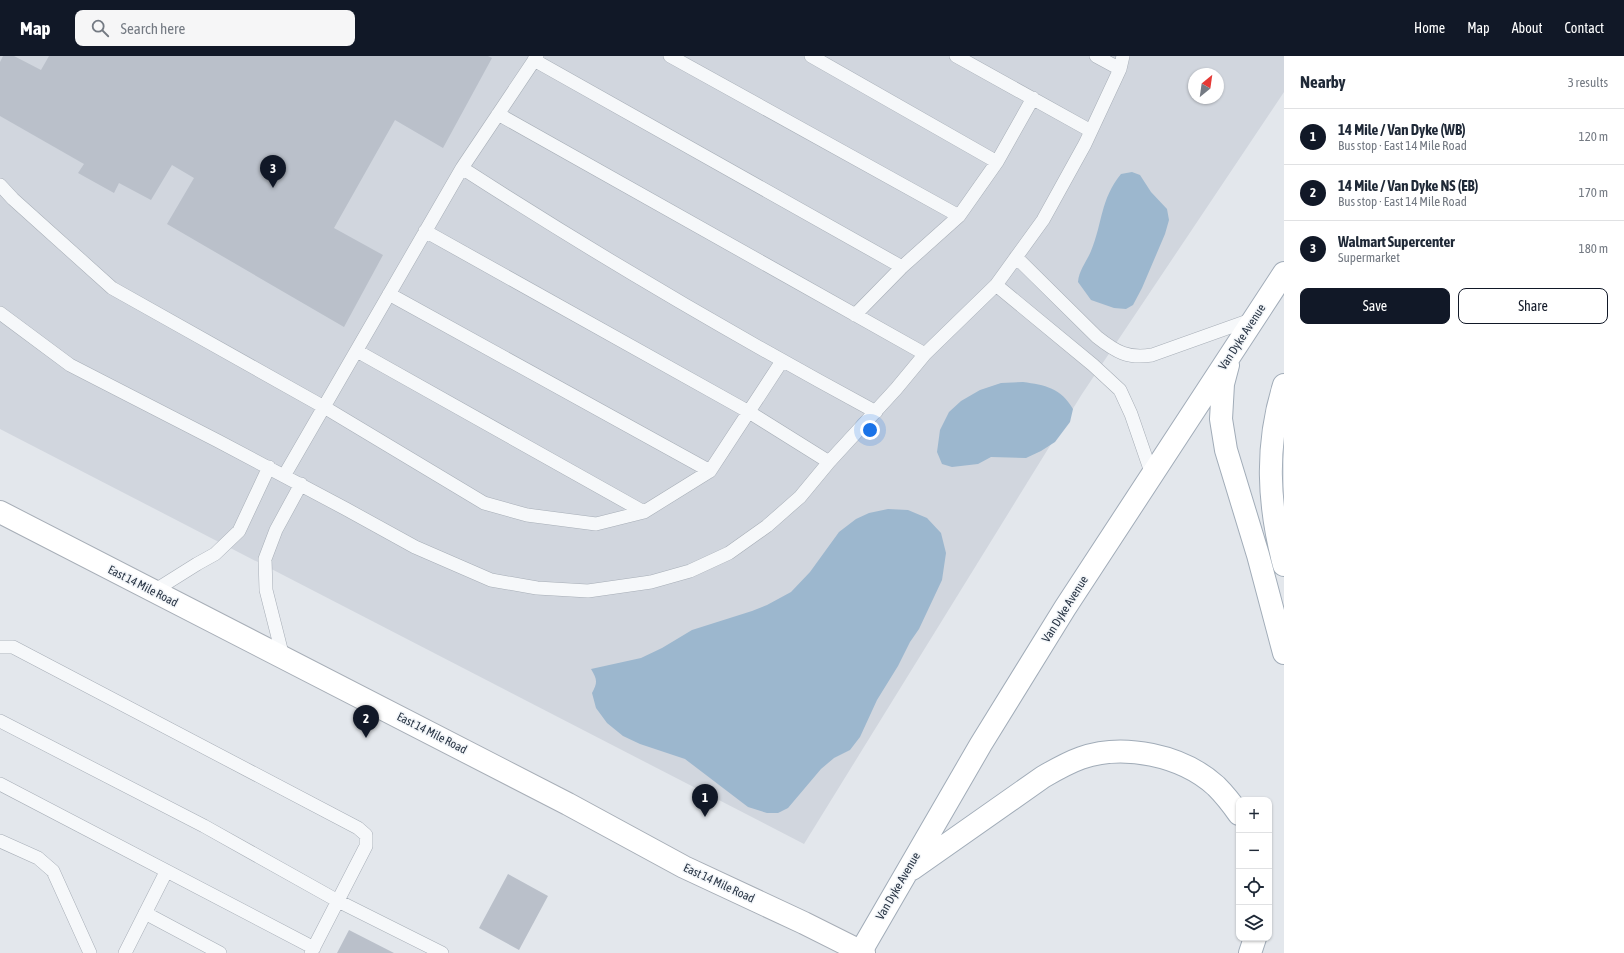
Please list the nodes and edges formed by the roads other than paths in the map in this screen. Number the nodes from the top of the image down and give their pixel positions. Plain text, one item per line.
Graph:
1 (670, 56) edge
2 (811, 56) edge
3 (956, 56) edge
4 (1096, 56) edge
5 (536, 58) edge
6 (1121, 62) edge
7 (1033, 98) junction
8 (498, 114) junction
9 (1091, 131) junction
10 (997, 162) junction
11 (462, 168) junction
12 (0, 185) edge
13 (959, 216) junction
14 (425, 231) junction
15 (1016, 257) junction
16 (902, 267) junction
17 (1284, 273) edge
18 (996, 285) junction
19 (389, 294) junction
20 (0, 313) edge
21 (855, 315) junction
22 (1254, 318) junction
23 (357, 351) junction
24 (925, 354) junction
25 (1231, 354) junction
26 (782, 361) junction
27 (1284, 385) edge
28 (324, 407) junction
29 (749, 412) junction
30 (876, 412) junction
31 (829, 462) junction
32 (269, 467) junction
33 (710, 471) junction
34 (1152, 475) junction
35 (284, 476) junction
36 (301, 484) junction
37 (0, 512) edge
38 (644, 512) junction
39 (1284, 565) edge
40 (154, 591) junction
41 (0, 647) edge
42 (1284, 653) edge
43 (283, 657) junction
44 (0, 721) edge
45 (0, 784) edge
46 (1236, 810) edge
47 (0, 841) edge
48 (166, 872) junction
49 (906, 873) junction
50 (338, 901) junction
51 (145, 914) junction
52 (1254, 941) edge
53 (312, 950) edge
54 (861, 952) edge
55 (90, 953) edge
56 (125, 953) edge
57 (220, 953) edge
58 (442, 953) edge
59 (1250, 953) edge

1 - 13 lane
2 - 10 lane
3 - 7 lane
4 - 6 lane
5 - 8 lane
5 - 16 lane
6 - 9 lane
7 - 9 lane
7 - 10 lane
8 - 11 lane
8 - 21 lane
9 - 15 lane
10 - 13 lane
11 - 14 lane
11 - 26 lane
12 - 28 lane
13 - 16 lane
14 - 19 lane
14 - 29 lane
15 - 18 lane
15 - 22 lane
16 - 21 lane
17 - 22 main road, Van Dyke Avenue
18 - 24 lane
18 - 34 lane
19 - 23 lane
19 - 33 lane
20 - 32 lane
21 - 24 lane
22 - 25 main road, Van Dyke Avenue
23 - 28 lane
23 - 38 lane
24 - 30 lane
25 - 34 main road, Van Dyke Avenue
25 - 42 main road
26 - 29 lane
26 - 30 lane
27 - 39 main road
28 - 35 lane
28 - 38 lane
29 - 31 lane
29 - 33 lane
30 - 31 lane
31 - 36 lane
32 - 35 lane
32 - 40 lane
33 - 38 lane
34 - 49 main road, Van Dyke Avenue
35 - 36 lane
36 - 43 lane
37 - 40 main road, East 14 Mile Road
40 - 43 main road, East 14 Mile Road
41 - 50 lane
43 - 54 main road, East 14 Mile Road
44 - 50 lane
45 - 48 lane
46 - 49 main road
47 - 55 lane
48 - 51 lane
48 - 53 lane
49 - 54 main road, Van Dyke Avenue
50 - 53 lane
50 - 58 lane
51 - 56 lane
51 - 57 lane
52 - 59 main road

